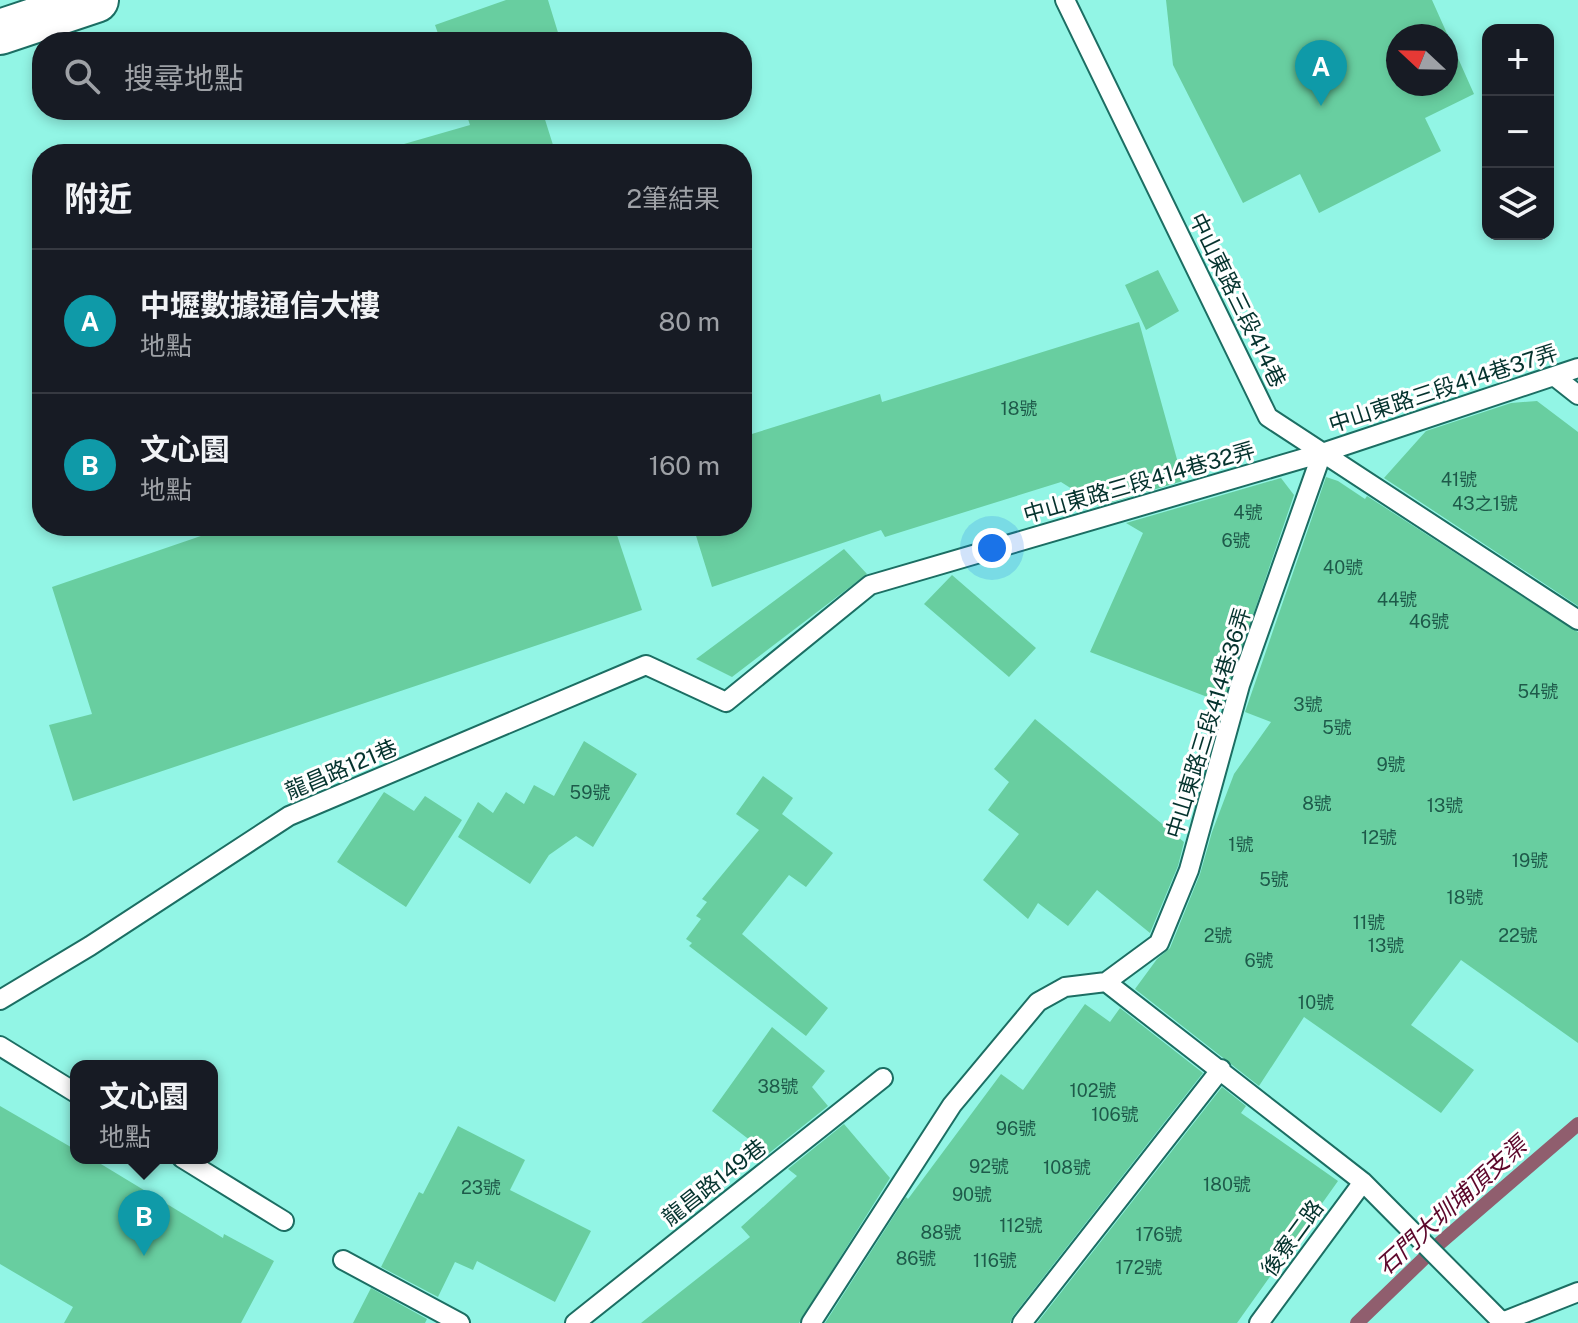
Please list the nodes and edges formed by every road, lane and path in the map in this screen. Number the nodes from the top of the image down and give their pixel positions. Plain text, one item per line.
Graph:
1 (96, 0) edge
2 (1065, 0) edge
3 (0, 32) edge
4 (1578, 368) edge
5 (1554, 376) junction
6 (1578, 395) edge
7 (1322, 453) junction
8 (1578, 620) edge
9 (726, 702) joint
10 (1106, 982) junction
11 (0, 1000) edge
12 (0, 1046) edge
13 (1221, 1069) junction
14 (883, 1078) dead end
15 (70, 1089) edge
16 (192, 1164) edge
17 (1363, 1182) junction
18 (284, 1221) dead end
19 (343, 1260) dead end
20 (1578, 1292) edge
21 (460, 1323) edge
22 (575, 1323) edge
23 (811, 1323) edge
24 (1022, 1323) edge
25 (1259, 1323) edge
26 (1501, 1323) edge

1 - 3 main road
2 - 7 lane, 中山東路三段414巷
4 - 5 lane, 中山東路三段414巷37弄
5 - 6 lane
5 - 7 lane, 中山東路三段414巷37弄
7 - 8 lane, 中山東路三段414巷
7 - 9 lane, 中山東路三段414巷32弄
7 - 10 lane, 中山東路三段414巷36弄
9 - 11 lane, 龍昌路121巷
10 - 13 lane
10 - 23 lane, 中山東路三段414巷36弄
12 - 15 lane
13 - 17 lane
13 - 24 lane
14 - 22 lane, 龍昌路149巷
16 - 18 lane
17 - 25 lane, 後寮二路
17 - 26 lane
19 - 21 lane
20 - 26 lane

